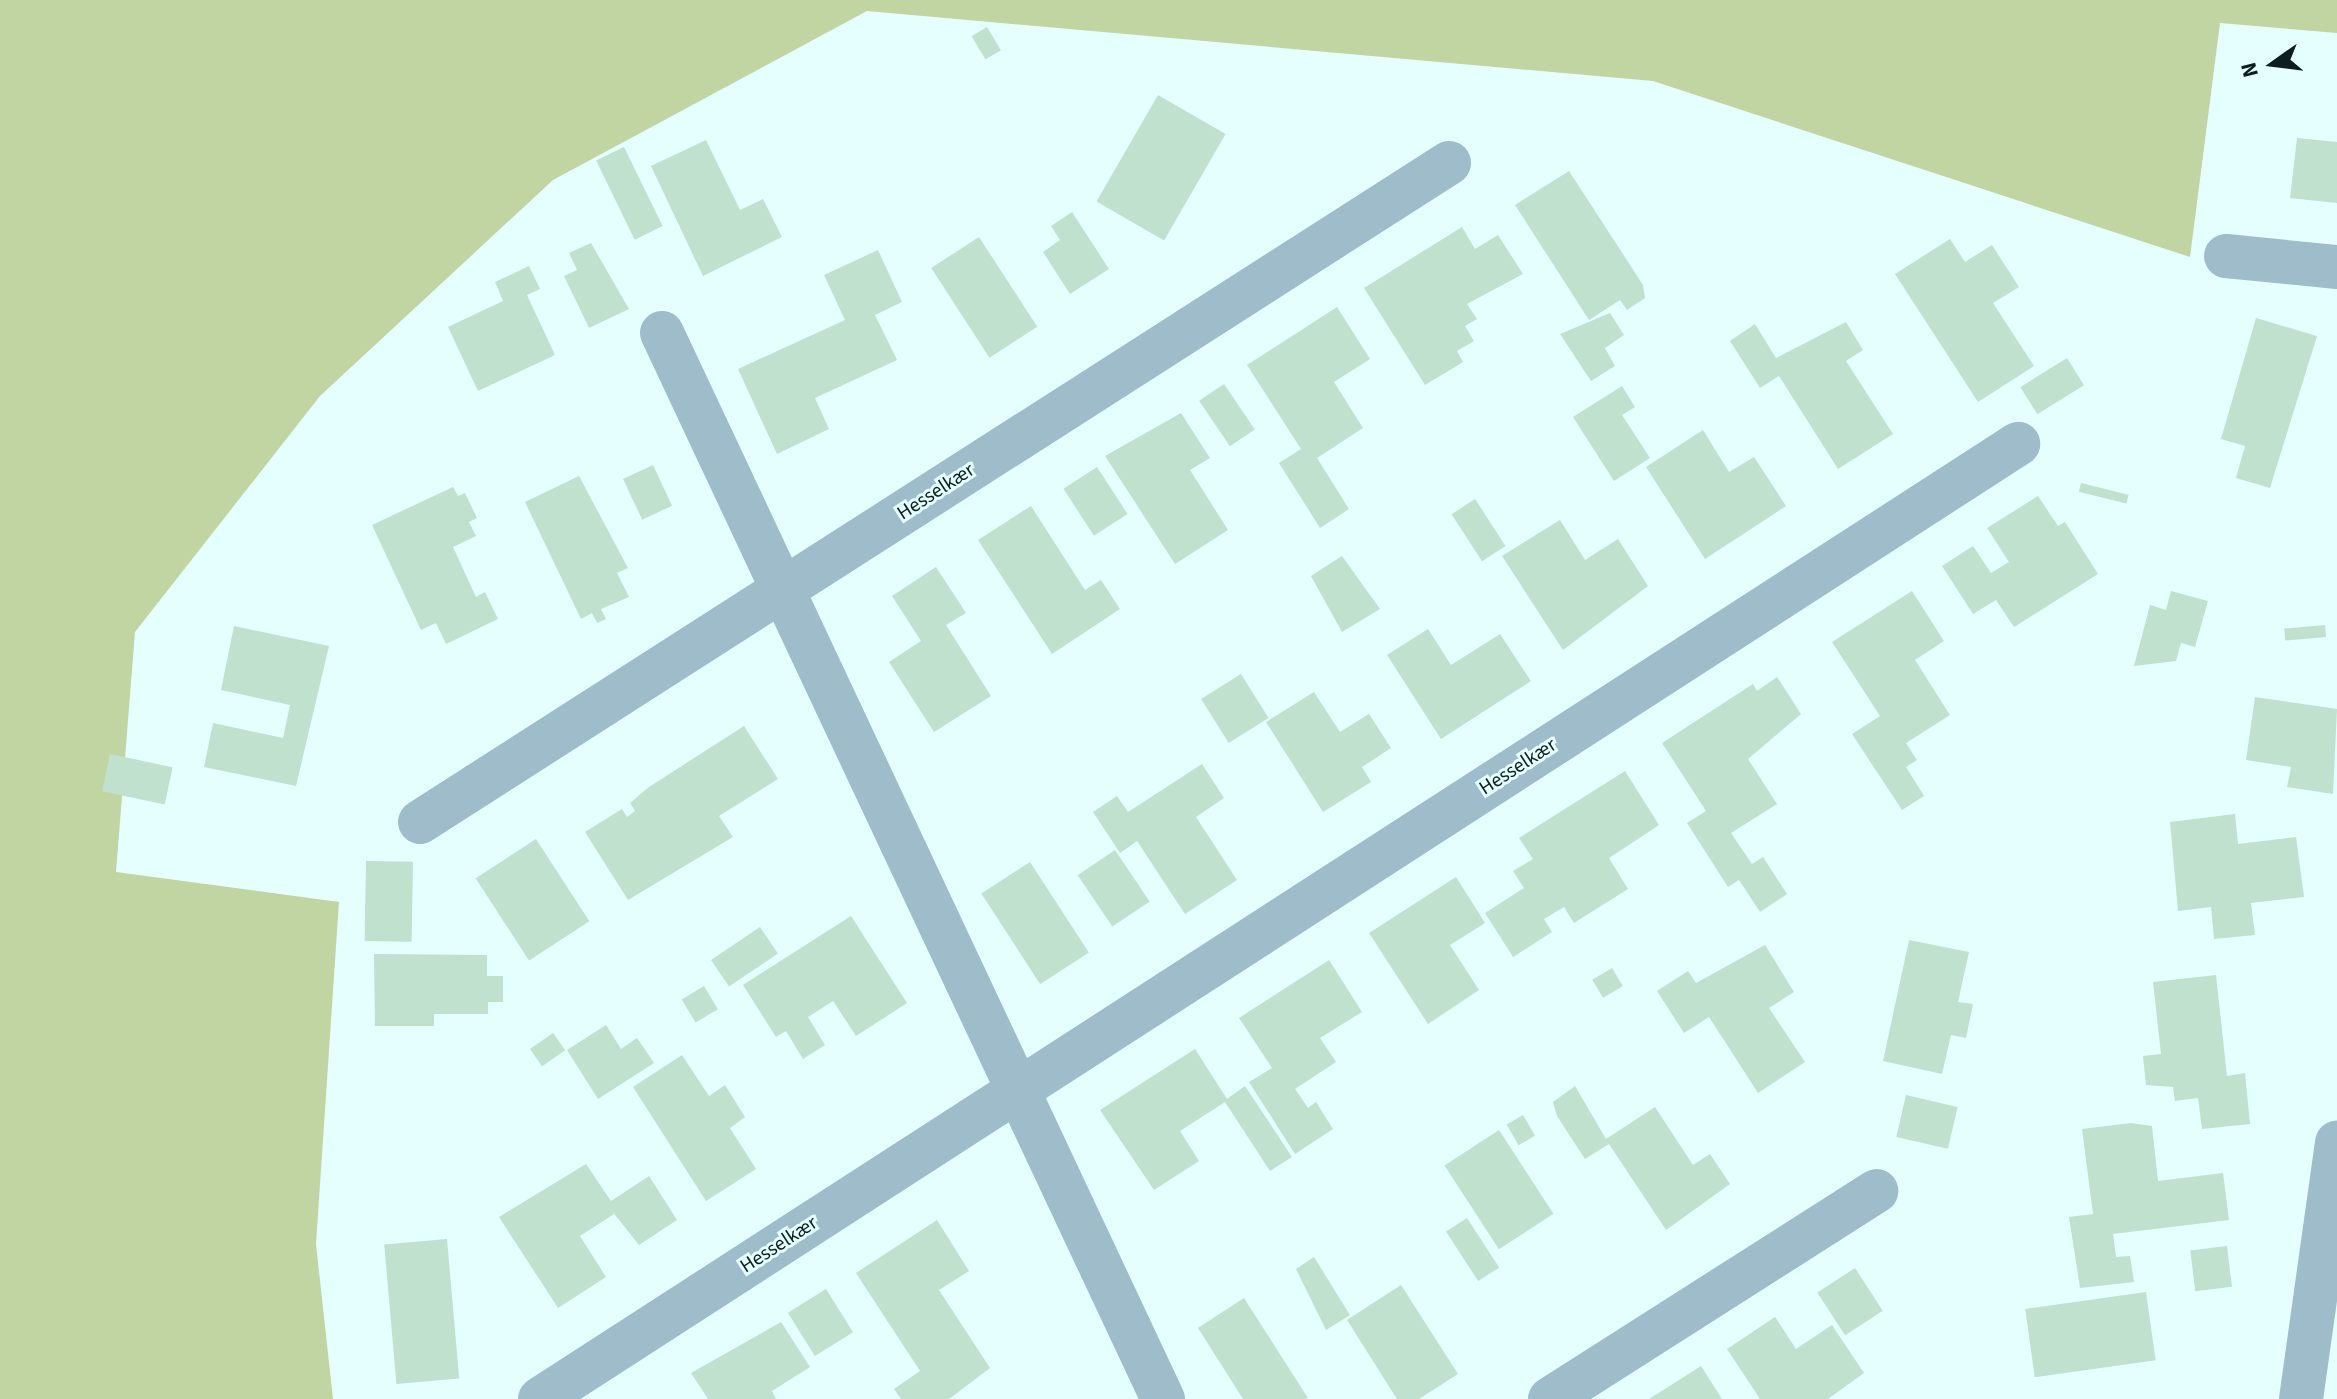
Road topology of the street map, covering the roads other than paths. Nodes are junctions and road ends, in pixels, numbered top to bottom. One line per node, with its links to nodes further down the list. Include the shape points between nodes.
1 (1449, 163): 6 (street, Hesselkær)
2 (2226, 256): 3 (street)
3 (2337, 267)
4 (662, 333): 6 (street)
5 (2018, 444): 8 (street, Hesselkær)
6 (787, 588): 7 (street, Hesselkær); 8 (street)
7 (420, 822)
8 (1017, 1091): 11 (street, Hesselkær); 12 (street)
9 (2337, 1143): 14 (street)
10 (1876, 1191): 13 (street)
11 (540, 1399)
12 (1163, 1399)
13 (1550, 1399)
14 (2301, 1399)

